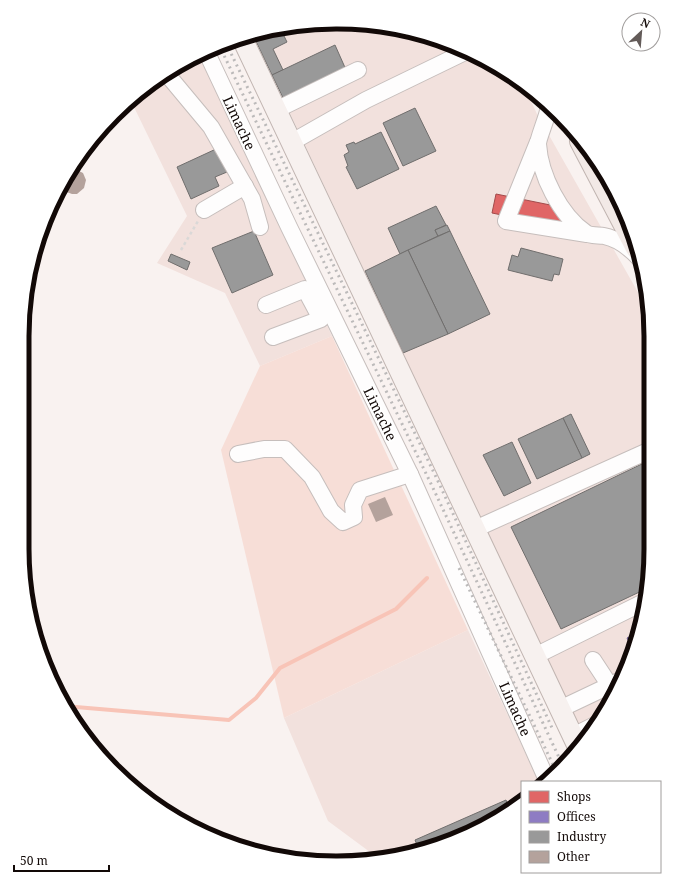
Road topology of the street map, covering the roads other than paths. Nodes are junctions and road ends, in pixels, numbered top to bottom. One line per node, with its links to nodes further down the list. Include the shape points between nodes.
1 (244, 43): 6 (main road)
2 (460, 55): 8 (street, via 366,100)
3 (209, 57): 12 (street, Limache)
4 (358, 70): 6 (street)
5 (170, 78): 11 (street, via 211,127)
6 (276, 110): 8 (main road)
7 (547, 113): 9 (street)
8 (292, 142): 24 (main road)
9 (538, 142): 16 (street, via 545,179 564,210); 16 (street, via 506,221)
10 (603, 183): 13 (highway)
11 (248, 193): 12 (street); 14 (street); 15 (street)
12 (277, 202): 19 (street, Limache)
13 (613, 202)
14 (204, 210)
15 (260, 227)
16 (587, 234): 17 (street, via 608,237)
17 (632, 251)
18 (266, 305): 19 (street, via 305,289)
19 (321, 306): 20 (street, via 321,319); 23 (street, Limache)
20 (273, 337)
21 (644, 453): 24 (street)
22 (238, 454): 23 (street, via 264,449 285,449 312,477 331,511 343,522 354,517 353,505 360,490)
23 (410, 474): 32 (street, Limache)
24 (475, 529): 26 (main road)
25 (639, 605): 26 (street)
26 (535, 656): 30 (main road)
27 (593, 660): 28 (street)
28 (612, 684)
29 (611, 687): 30 (street)
30 (560, 710): 31 (main road)
31 (576, 742)
32 (545, 775)

